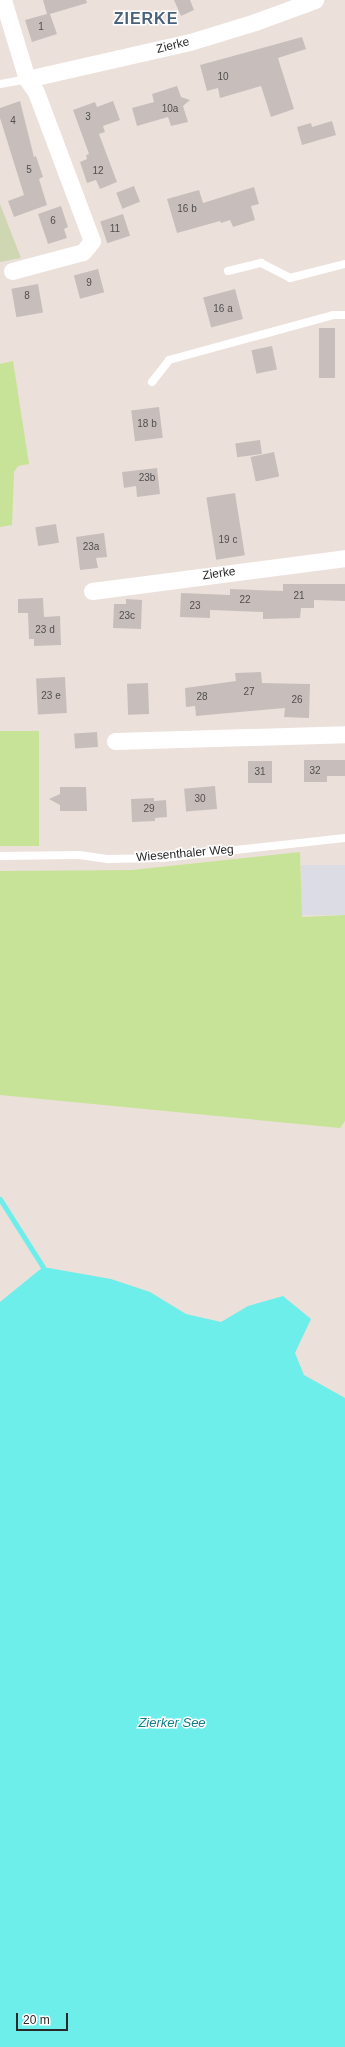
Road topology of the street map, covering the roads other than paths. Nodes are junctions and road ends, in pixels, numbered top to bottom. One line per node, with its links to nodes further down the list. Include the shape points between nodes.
1 (3, 0): 3 (street)
2 (314, 0): 3 (street, Zierke, via 190,42)
3 (27, 79): 4 (lane, Zierke); 6 (street, via 36,92 92,241 83,252)
4 (0, 84)
5 (345, 264): 7 (lane, via 290,278 261,262)
6 (12, 271)
7 (228, 271)
8 (345, 316): 9 (lane, via 333,316 169,360)
9 (152, 382)
10 (345, 558): 11 (street, Zierke)
11 (92, 591)
12 (345, 734): 13 (street)
13 (115, 741)
14 (345, 838): 15 (lane, Wiesenthaler Weg, via 163,858 109,859 79,854)
15 (0, 856)

